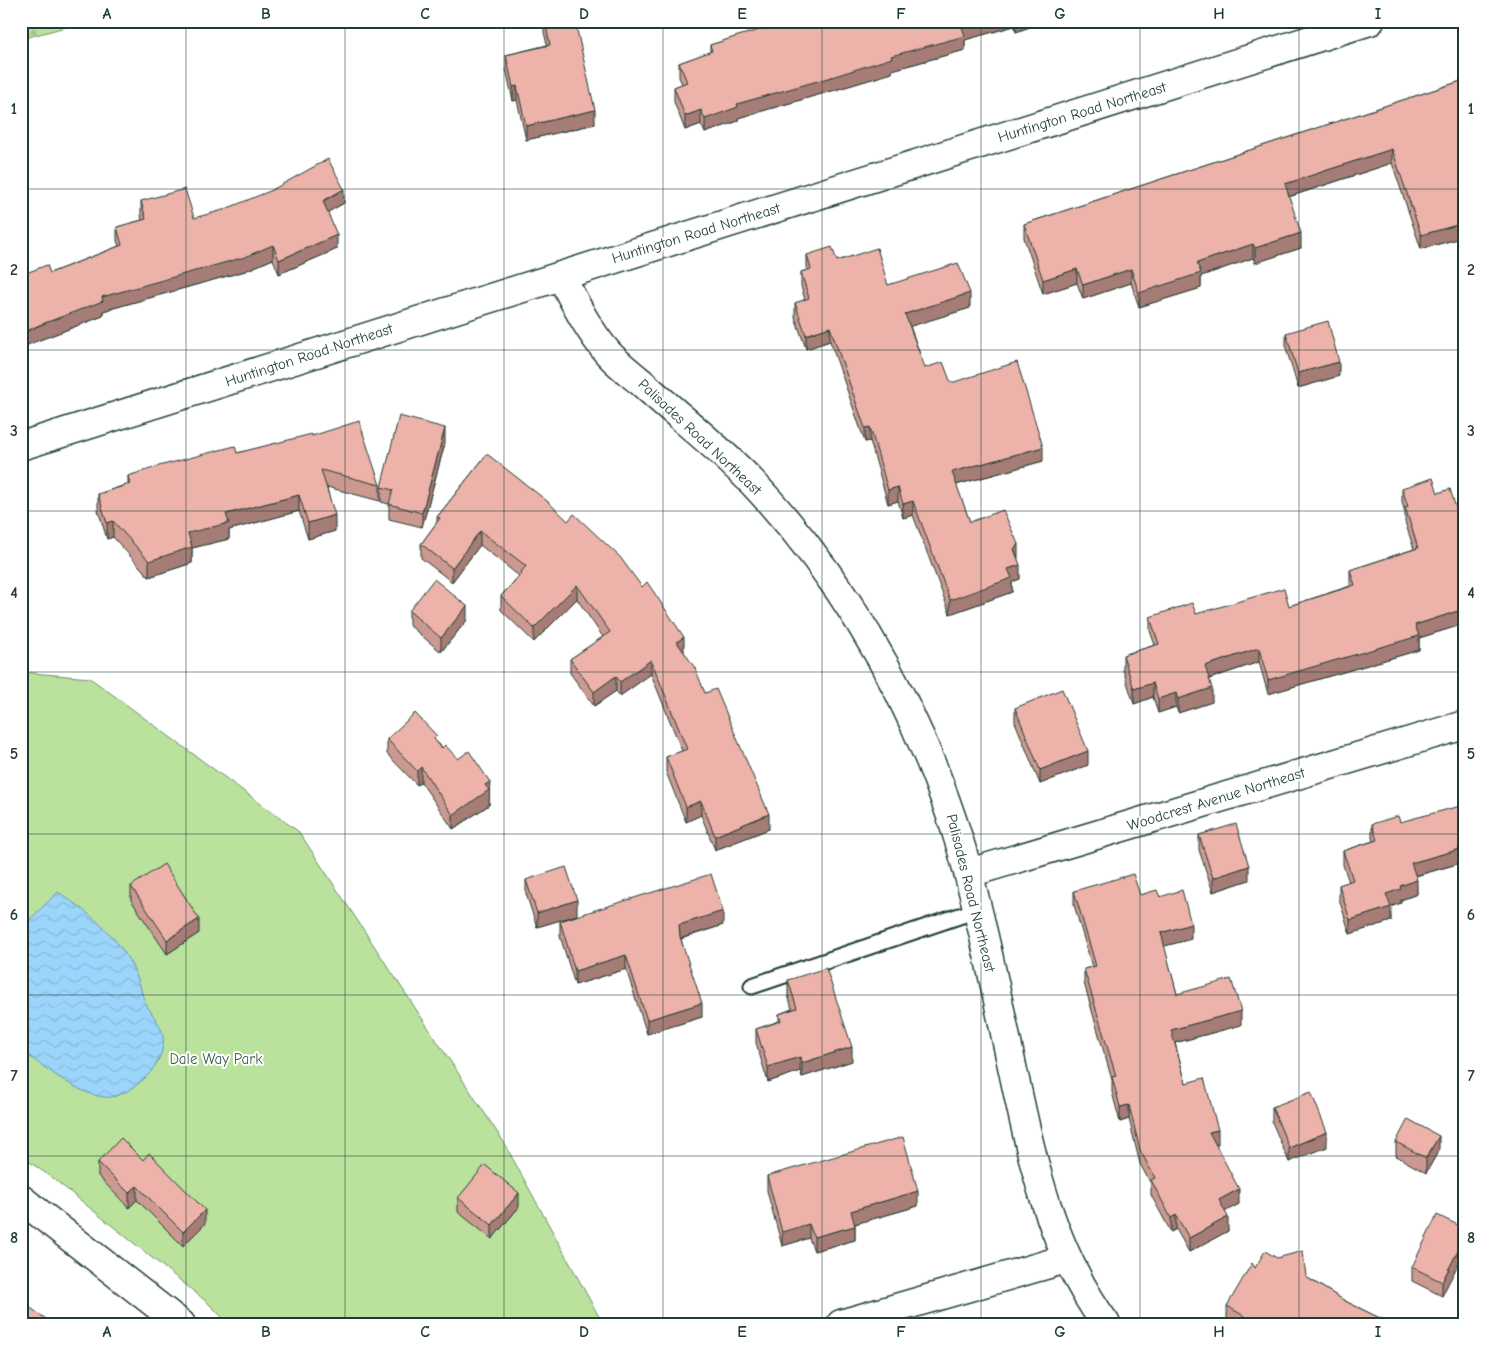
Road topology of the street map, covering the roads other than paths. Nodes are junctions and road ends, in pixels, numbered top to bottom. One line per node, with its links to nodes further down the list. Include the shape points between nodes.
1 (1370, 21): 2 (street, Huntington Road Northeast)
2 (561, 276): 3 (street, Huntington Road Northeast); 5 (street, Palisades Road Northeast, via 581,316 608,353 751,482 801,538 846,599 885,664 919,731 947,801)
3 (21, 446)
4 (1464, 725): 5 (street, Woodcrest Avenue Northeast)
5 (969, 873): 6 (street, Palisades Road Northeast)
6 (977, 910): 7 (lane); 9 (street, Palisades Road Northeast, via 1035,1174)
7 (752, 986)
8 (21, 1199): 10 (street)
9 (1066, 1259): 11 (street); 12 (street, Palisades Road Northeast)
10 (181, 1324)
11 (841, 1324)
12 (1106, 1324)

